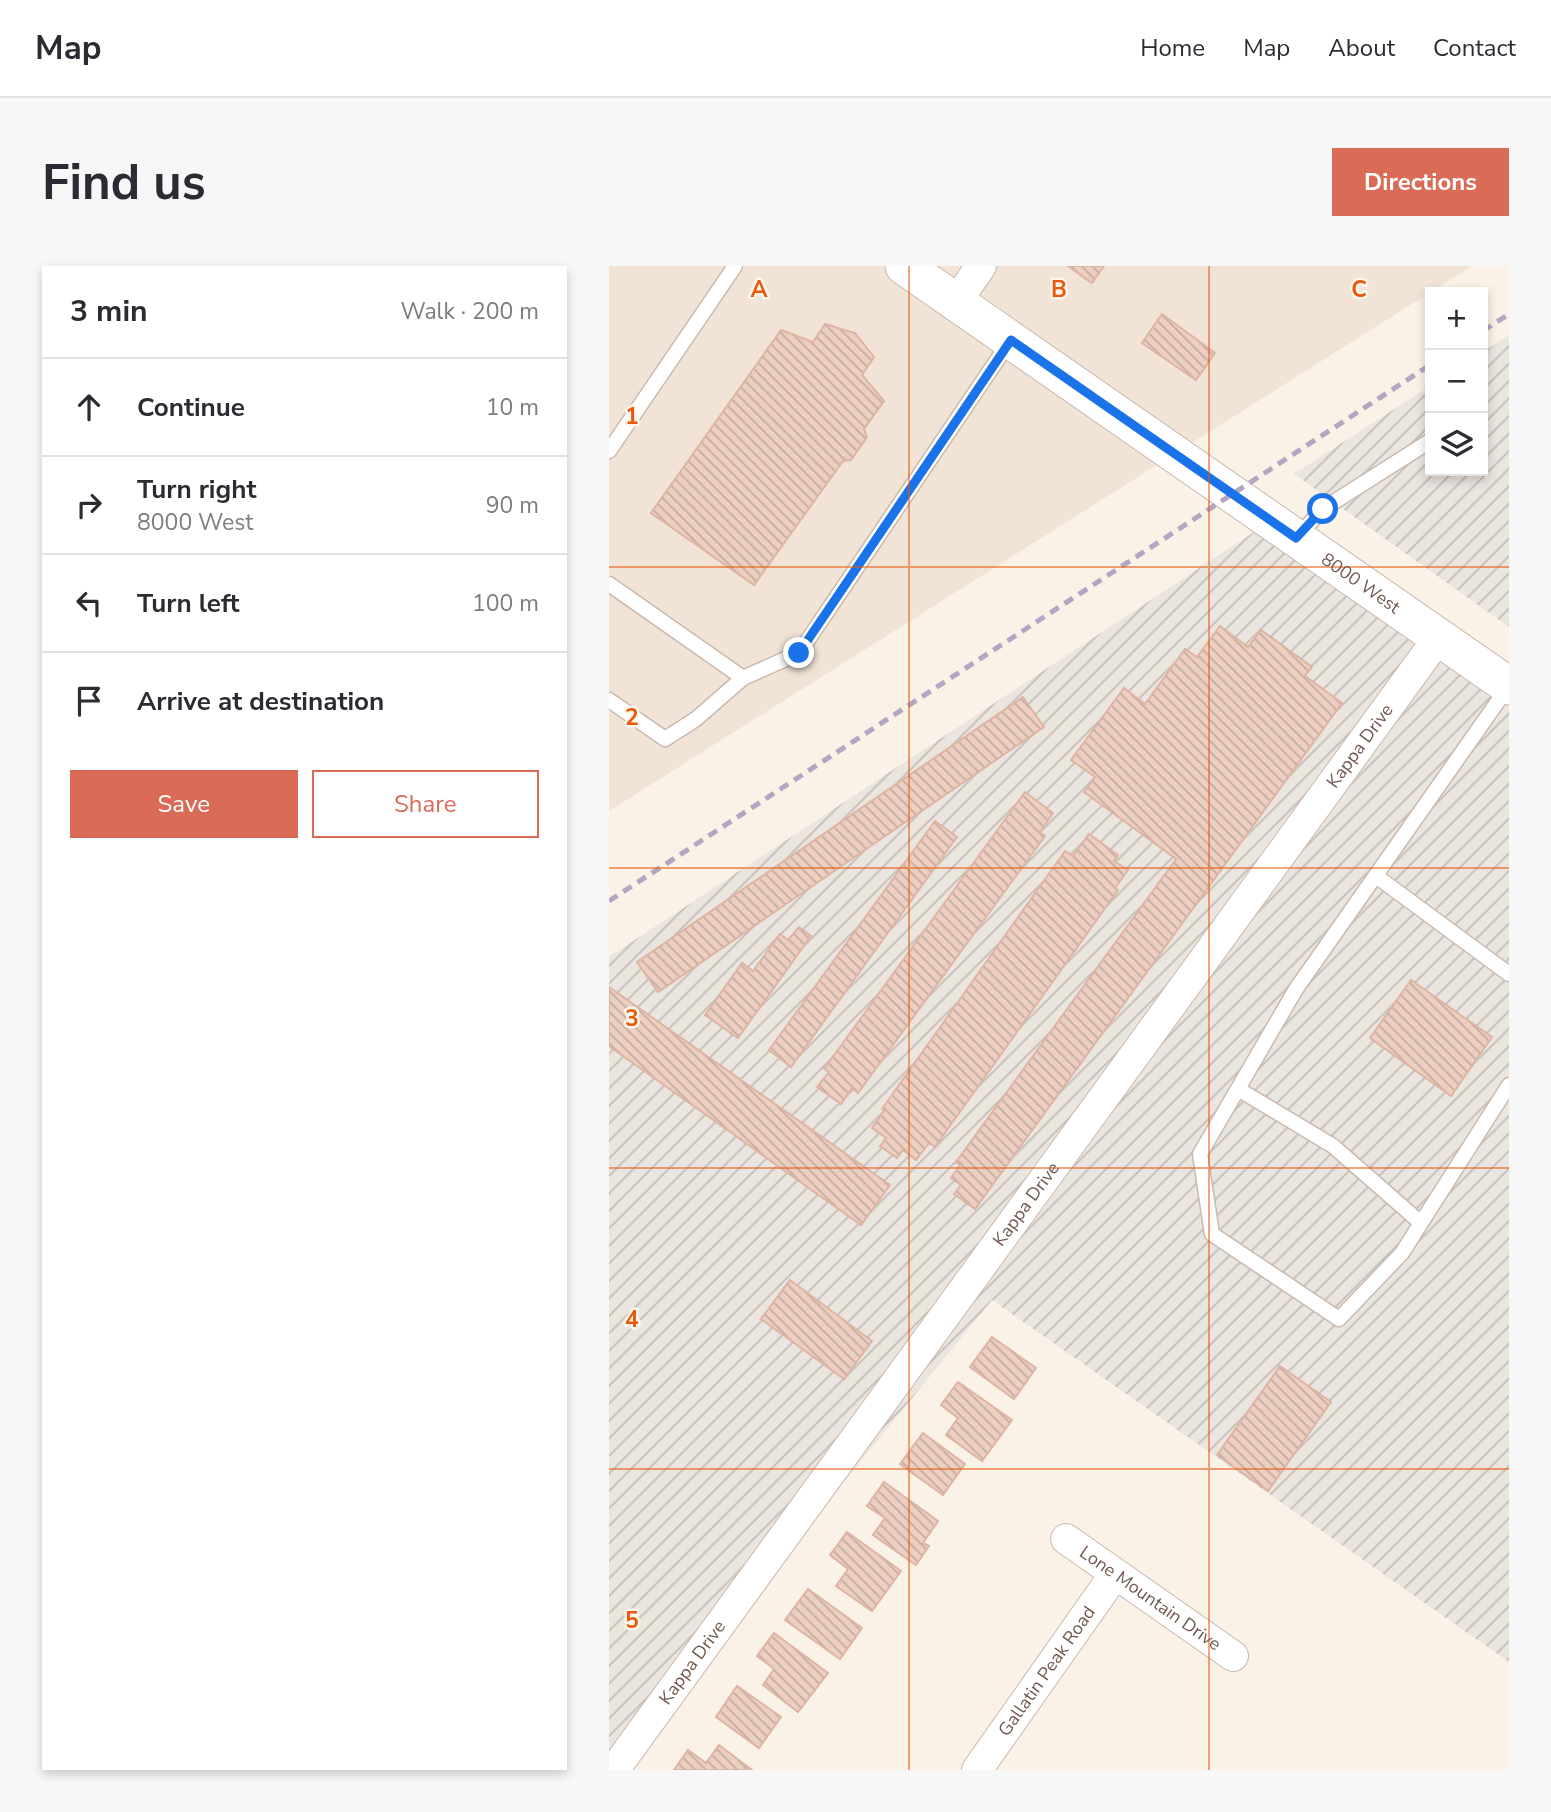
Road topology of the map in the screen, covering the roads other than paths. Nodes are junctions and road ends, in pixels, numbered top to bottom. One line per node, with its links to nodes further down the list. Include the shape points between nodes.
1 (736, 266): 7 (lane)
2 (904, 266): 4 (street, 8000 West)
3 (981, 266): 4 (street)
4 (955, 302): 5 (street, 8000 West)
5 (1011, 340): 8 (street, 8000 West); 11 (lane, via 799,653)
6 (1425, 444): 8 (lane, via 1323,509)
7 (609, 451)
8 (1296, 538): 10 (street, 8000 West)
9 (609, 584): 11 (lane)
10 (1439, 637): 12 (street, 8000 West); 22 (street, Kappa Drive)
11 (743, 678): 13 (lane, via 665,739)
12 (1509, 686): 14 (lane)
13 (609, 700)
14 (1376, 876): 15 (lane); 17 (lane, via 1296,989)
15 (1509, 974)
16 (1509, 1085): 18 (lane)
17 (1238, 1089): 18 (lane, via 1333,1146); 18 (lane, via 1200,1154 1212,1234 1339,1319 1402,1253)
18 (1421, 1223)
19 (1066, 1539): 20 (street, Lone Mountain Drive)
20 (1115, 1574): 21 (street, Lone Mountain Drive); 23 (street, Gallatin Peak Road)
21 (1233, 1657)
22 (614, 1770)
23 (977, 1770)

